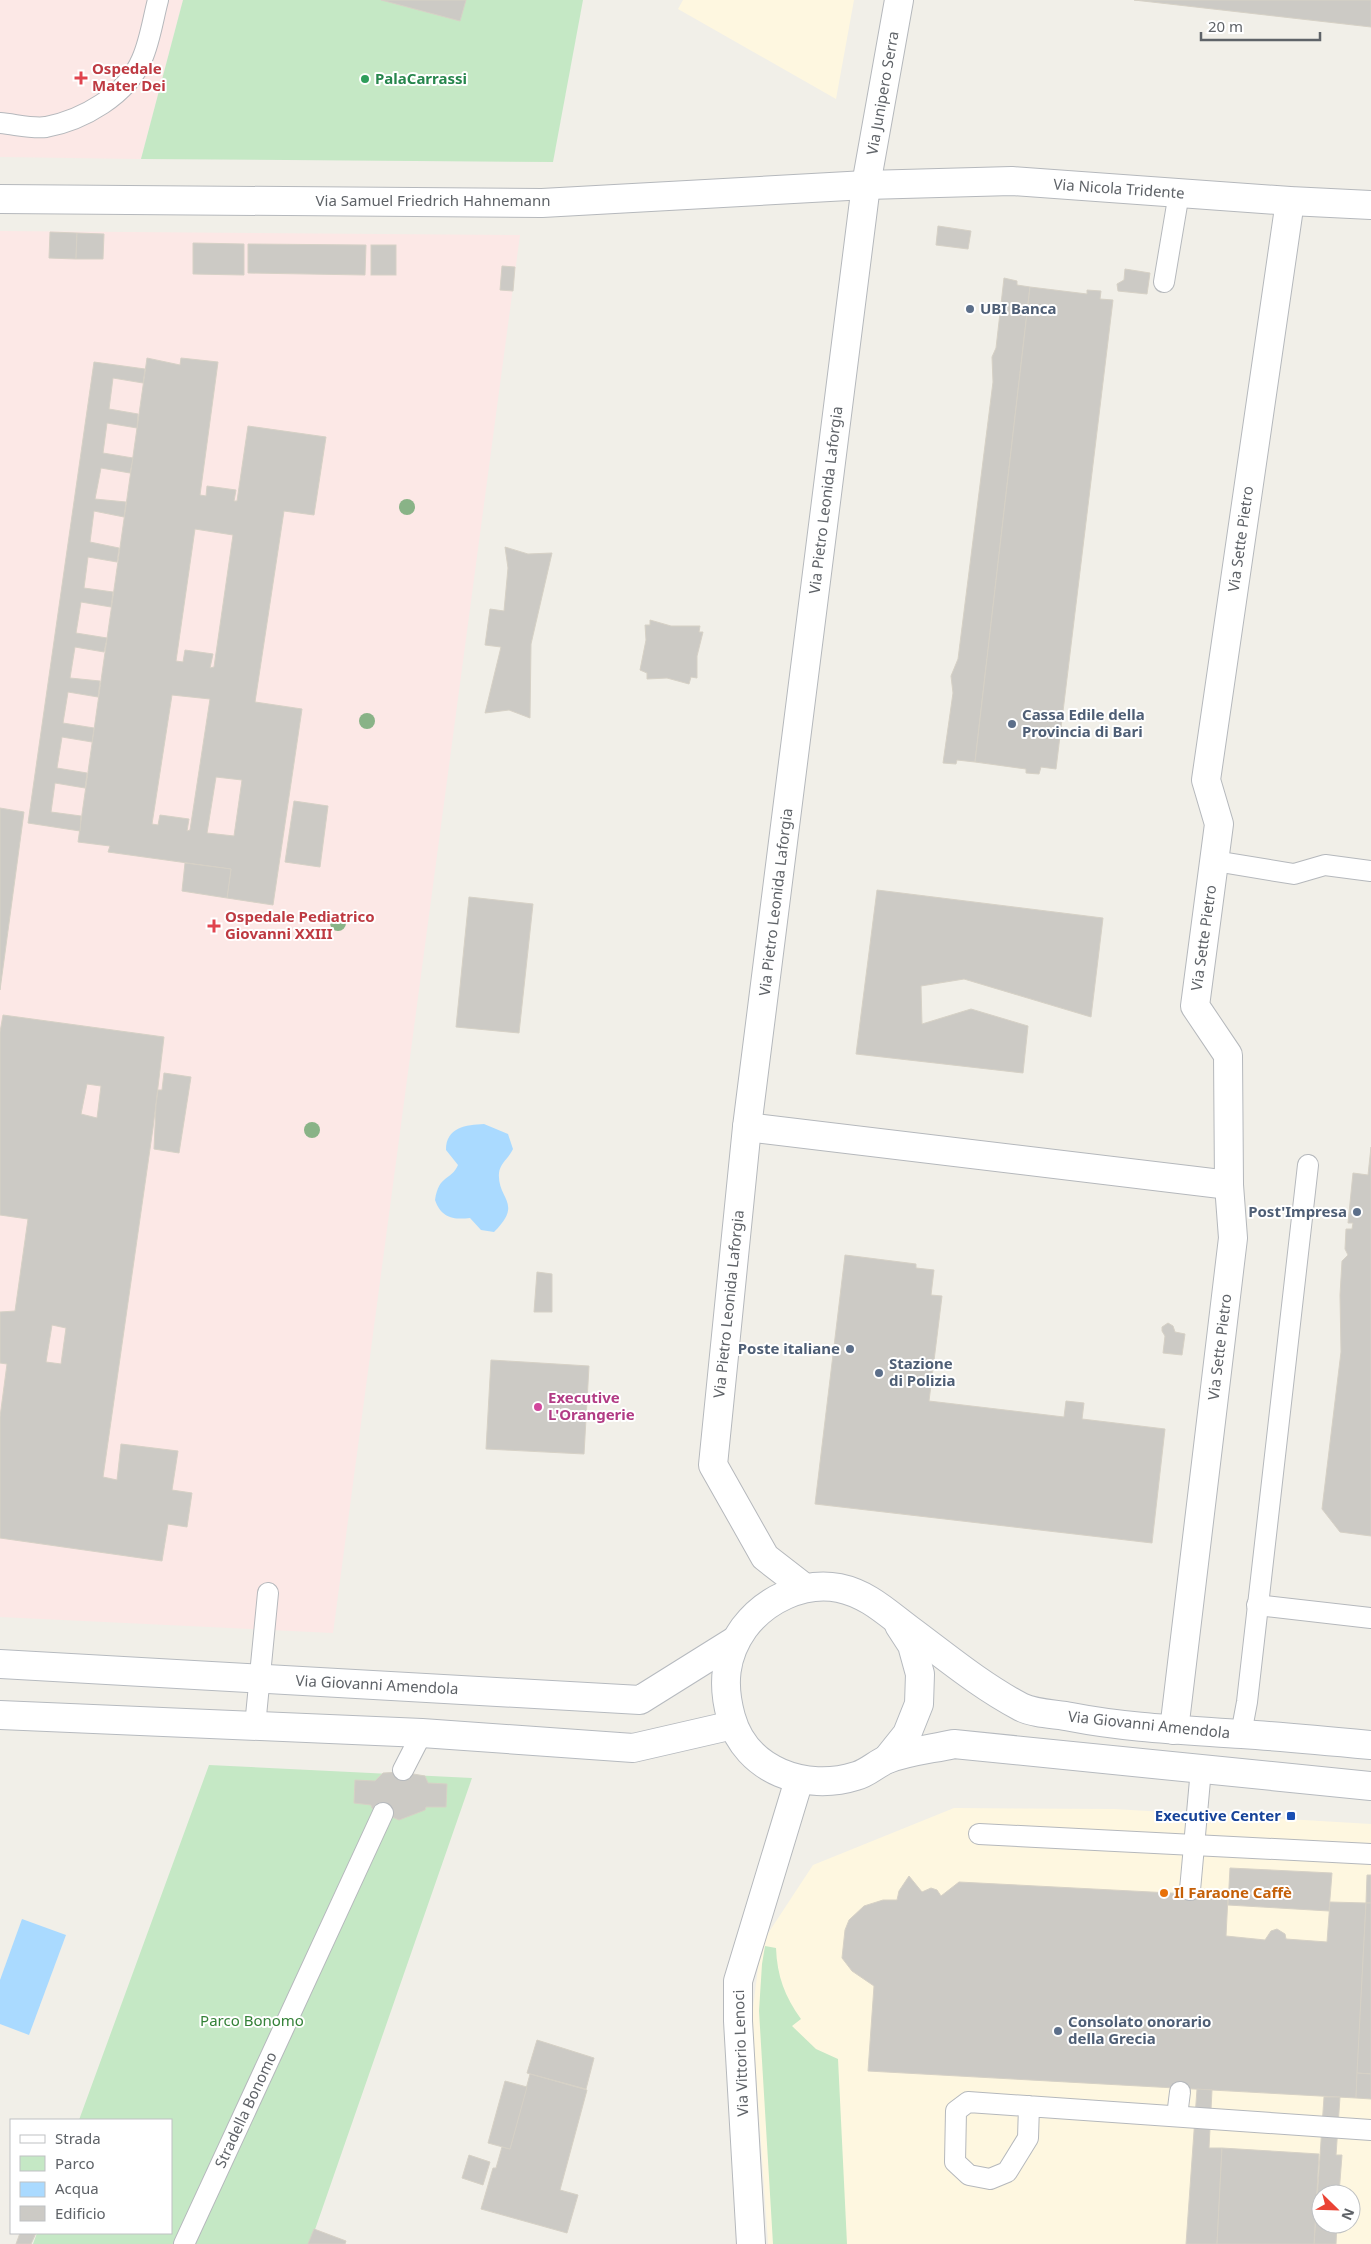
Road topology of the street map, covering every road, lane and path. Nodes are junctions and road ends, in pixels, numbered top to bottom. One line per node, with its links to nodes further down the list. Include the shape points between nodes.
1 (158, 0): 3 (lane, via 142,59 120,90 98,107 44,127)
2 (899, 0): 4 (street, Via Junipero Serra)
3 (0, 123)
4 (866, 185): 5 (street, Via Nicola Tridente, via 1012,181); 6 (street, Via Samuel Friedrich Hahnemann, via 542,203); 12 (street, Via Pietro Leonida Laforgia)
5 (1179, 193): 7 (street, Via Nicola Tridente); 9 (lane)
6 (0, 199)
7 (1290, 201): 8 (street, Via Nicola Tridente); 10 (street, Via Sette Pietro, via 1206,780 1219,824)
8 (1371, 205)
9 (1164, 282)
10 (1214, 861): 11 (lane, via 1294,874 1325,865); 14 (street, Via Sette Pietro, via 1195,1006 1228,1055)
11 (1371, 871)
12 (747, 1127): 14 (street); 15 (street, Via Pietro Leonida Laforgia, via 713,1465 765,1557)
13 (1308, 1166): 17 (lane)
14 (1229, 1185): 26 (street, Via Sette Pietro, via 1234,1238)
15 (804, 1588): 19 (street, Via Giovanni Amendola, via 838,1588 869,1599); 20 (street, Via Giovanni Amendola, via 777,1598 753,1616)
16 (268, 1592): 22 (lane)
17 (1257, 1604): 18 (lane); 28 (lane)
18 (1371, 1618)
19 (895, 1619): 26 (street, Via Giovanni Amendola, via 977,1680 1023,1708 1097,1722); 30 (street, Via Giovanni Amendola, via 912,1645 918,1666 919,1704 907,1734)
20 (736, 1640): 22 (street, Via Giovanni Amendola, via 640,1700); 24 (street, Via Giovanni Amendola, via 726,1667 725,1696)
21 (0, 1664): 22 (street, Via Giovanni Amendola)
22 (259, 1679): 25 (lane)
23 (0, 1715): 25 (street)
24 (733, 1725): 27 (street, via 633,1748); 33 (street, Via Giovanni Amendola, via 749,1750 771,1769)
25 (255, 1726): 27 (street)
26 (1174, 1730): 28 (street, Via Giovanni Amendola)
27 (422, 1733): 32 (lane)
28 (1241, 1734): 29 (street, Via Giovanni Amendola)
29 (1371, 1745)
30 (887, 1759): 31 (street, Via Giovanni Amendola, via 954,1744); 33 (street, Via Giovanni Amendola, via 859,1776 827,1783)
31 (1201, 1769): 34 (street, Via Giovanni Amendola); 37 (lane)
32 (403, 1770)
33 (798, 1780): 45 (street, Via Vittorio Lenoci, via 738,1981)
34 (1371, 1786)
35 (383, 1813): 44 (lane, Stradella Bonomo)
36 (979, 1834): 37 (lane)
37 (1194, 1846): 38 (lane); 39 (lane)
38 (1371, 1854)
39 (1190, 1890)
40 (1180, 2092): 42 (lane)
41 (1029, 2106): 41 (lane, via 1028,2138 1007,2172 990,2179 969,2175 955,2162 956,2110 968,2102); 42 (lane)
42 (1177, 2116): 43 (lane)
43 (1371, 2130)
44 (184, 2244)
45 (751, 2244)

